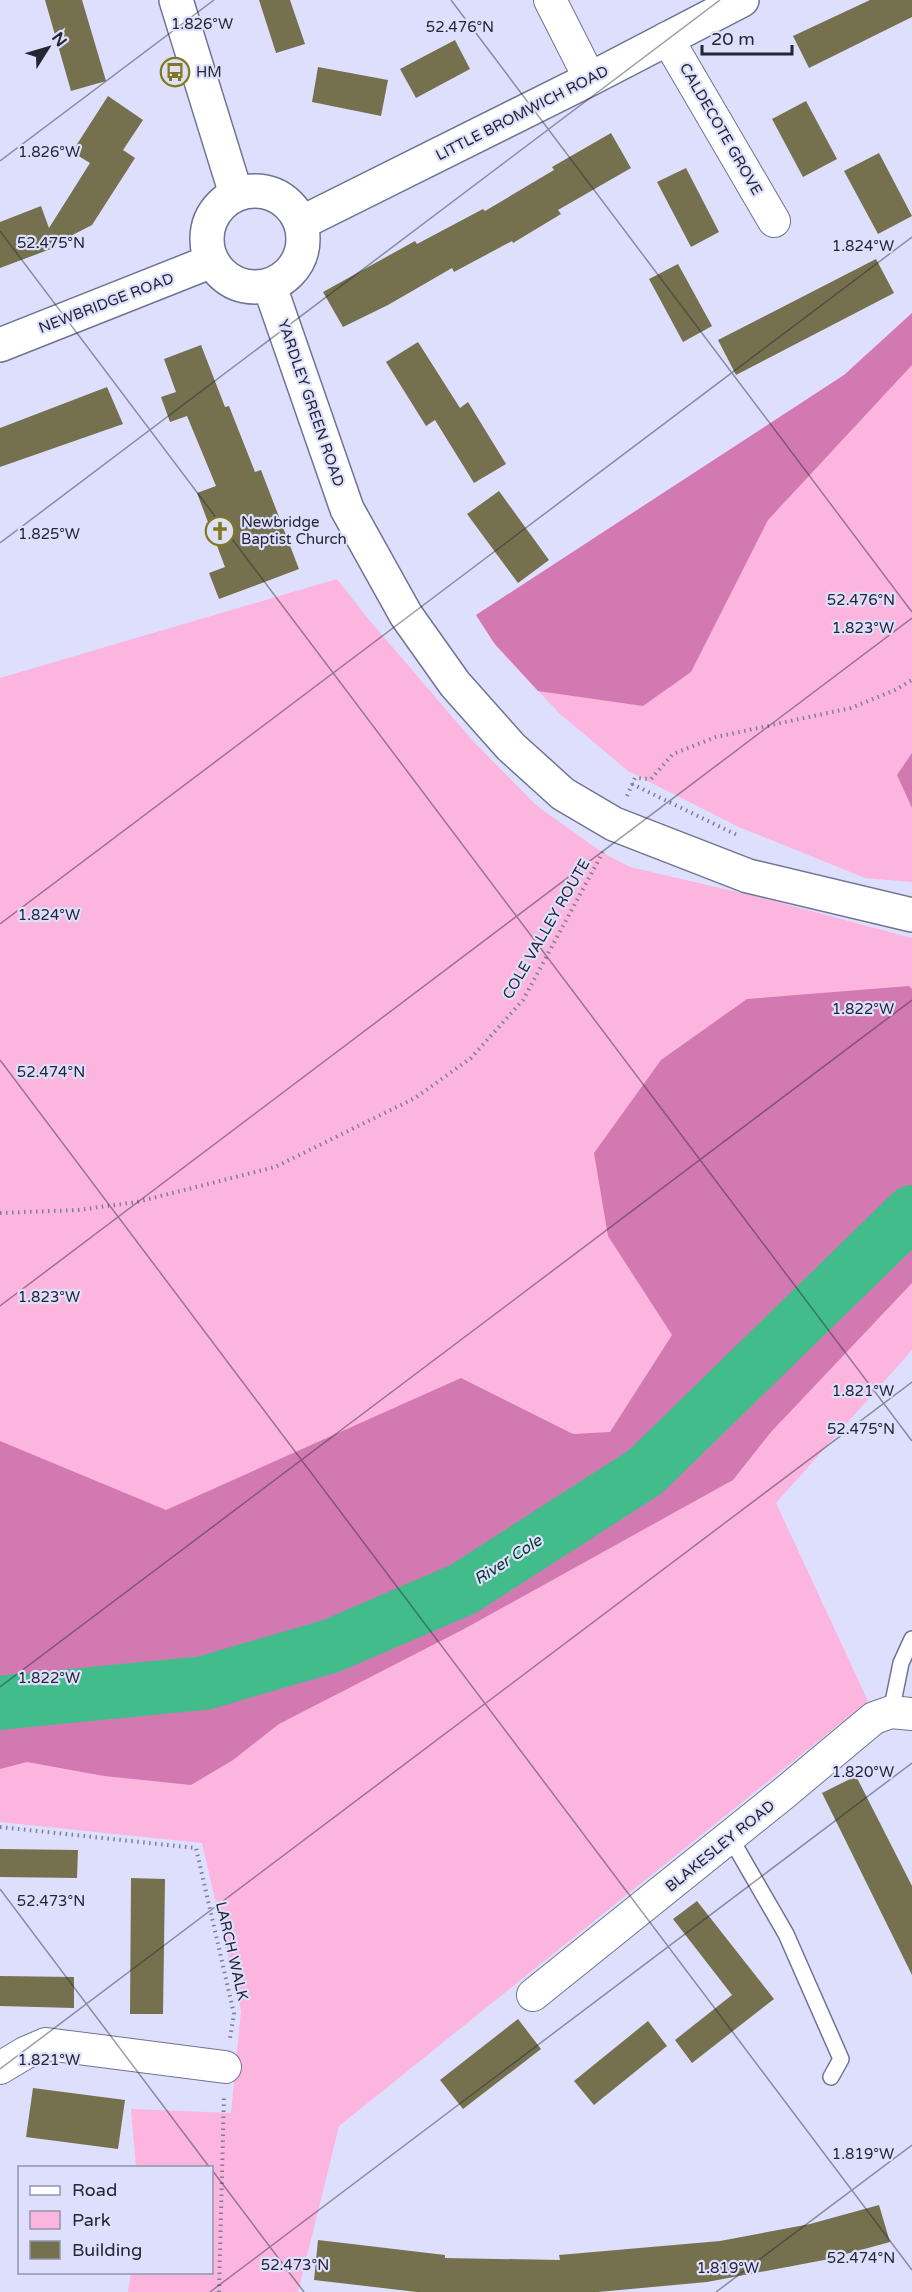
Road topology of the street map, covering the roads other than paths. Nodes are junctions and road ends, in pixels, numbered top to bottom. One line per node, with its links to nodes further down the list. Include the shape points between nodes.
1 (176, 0): 6 (street)
2 (550, 0): 5 (street)
3 (742, 0): 4 (street, LITTLE BROMWICH ROAD)
4 (667, 38): 5 (street, LITTLE BROMWICH ROAD); 7 (street, CALDECOTE GROVE)
5 (591, 79): 8 (street, LITTLE BROMWICH ROAD)
6 (236, 194): 8 (street, via 255,190 283,199); 9 (street, via 218,207 209,224 207,249)
7 (774, 221)
8 (301, 223): 10 (street, via 303,250 285,280)
9 (212, 261): 10 (street, via 231,282 251,288); 11 (street, NEWBRIDGE ROAD)
10 (270, 287): 12 (street, YARDLEY GREEN ROAD, via 347,509 406,615 455,684 511,747 563,794 614,824 748,876)
11 (0, 345)
12 (912, 915)
13 (912, 1639): 14 (lane, via 901,1663)
14 (901, 1713): 15 (street, BLAKESLEY ROAD, via 874,1718)
15 (730, 1837): 16 (street, BLAKESLEY ROAD); 19 (lane, via 786,1934 841,2059)
16 (533, 1995)
17 (225, 2067): 18 (street, via 46,2044)
18 (0, 2068)
19 (831, 2077)

